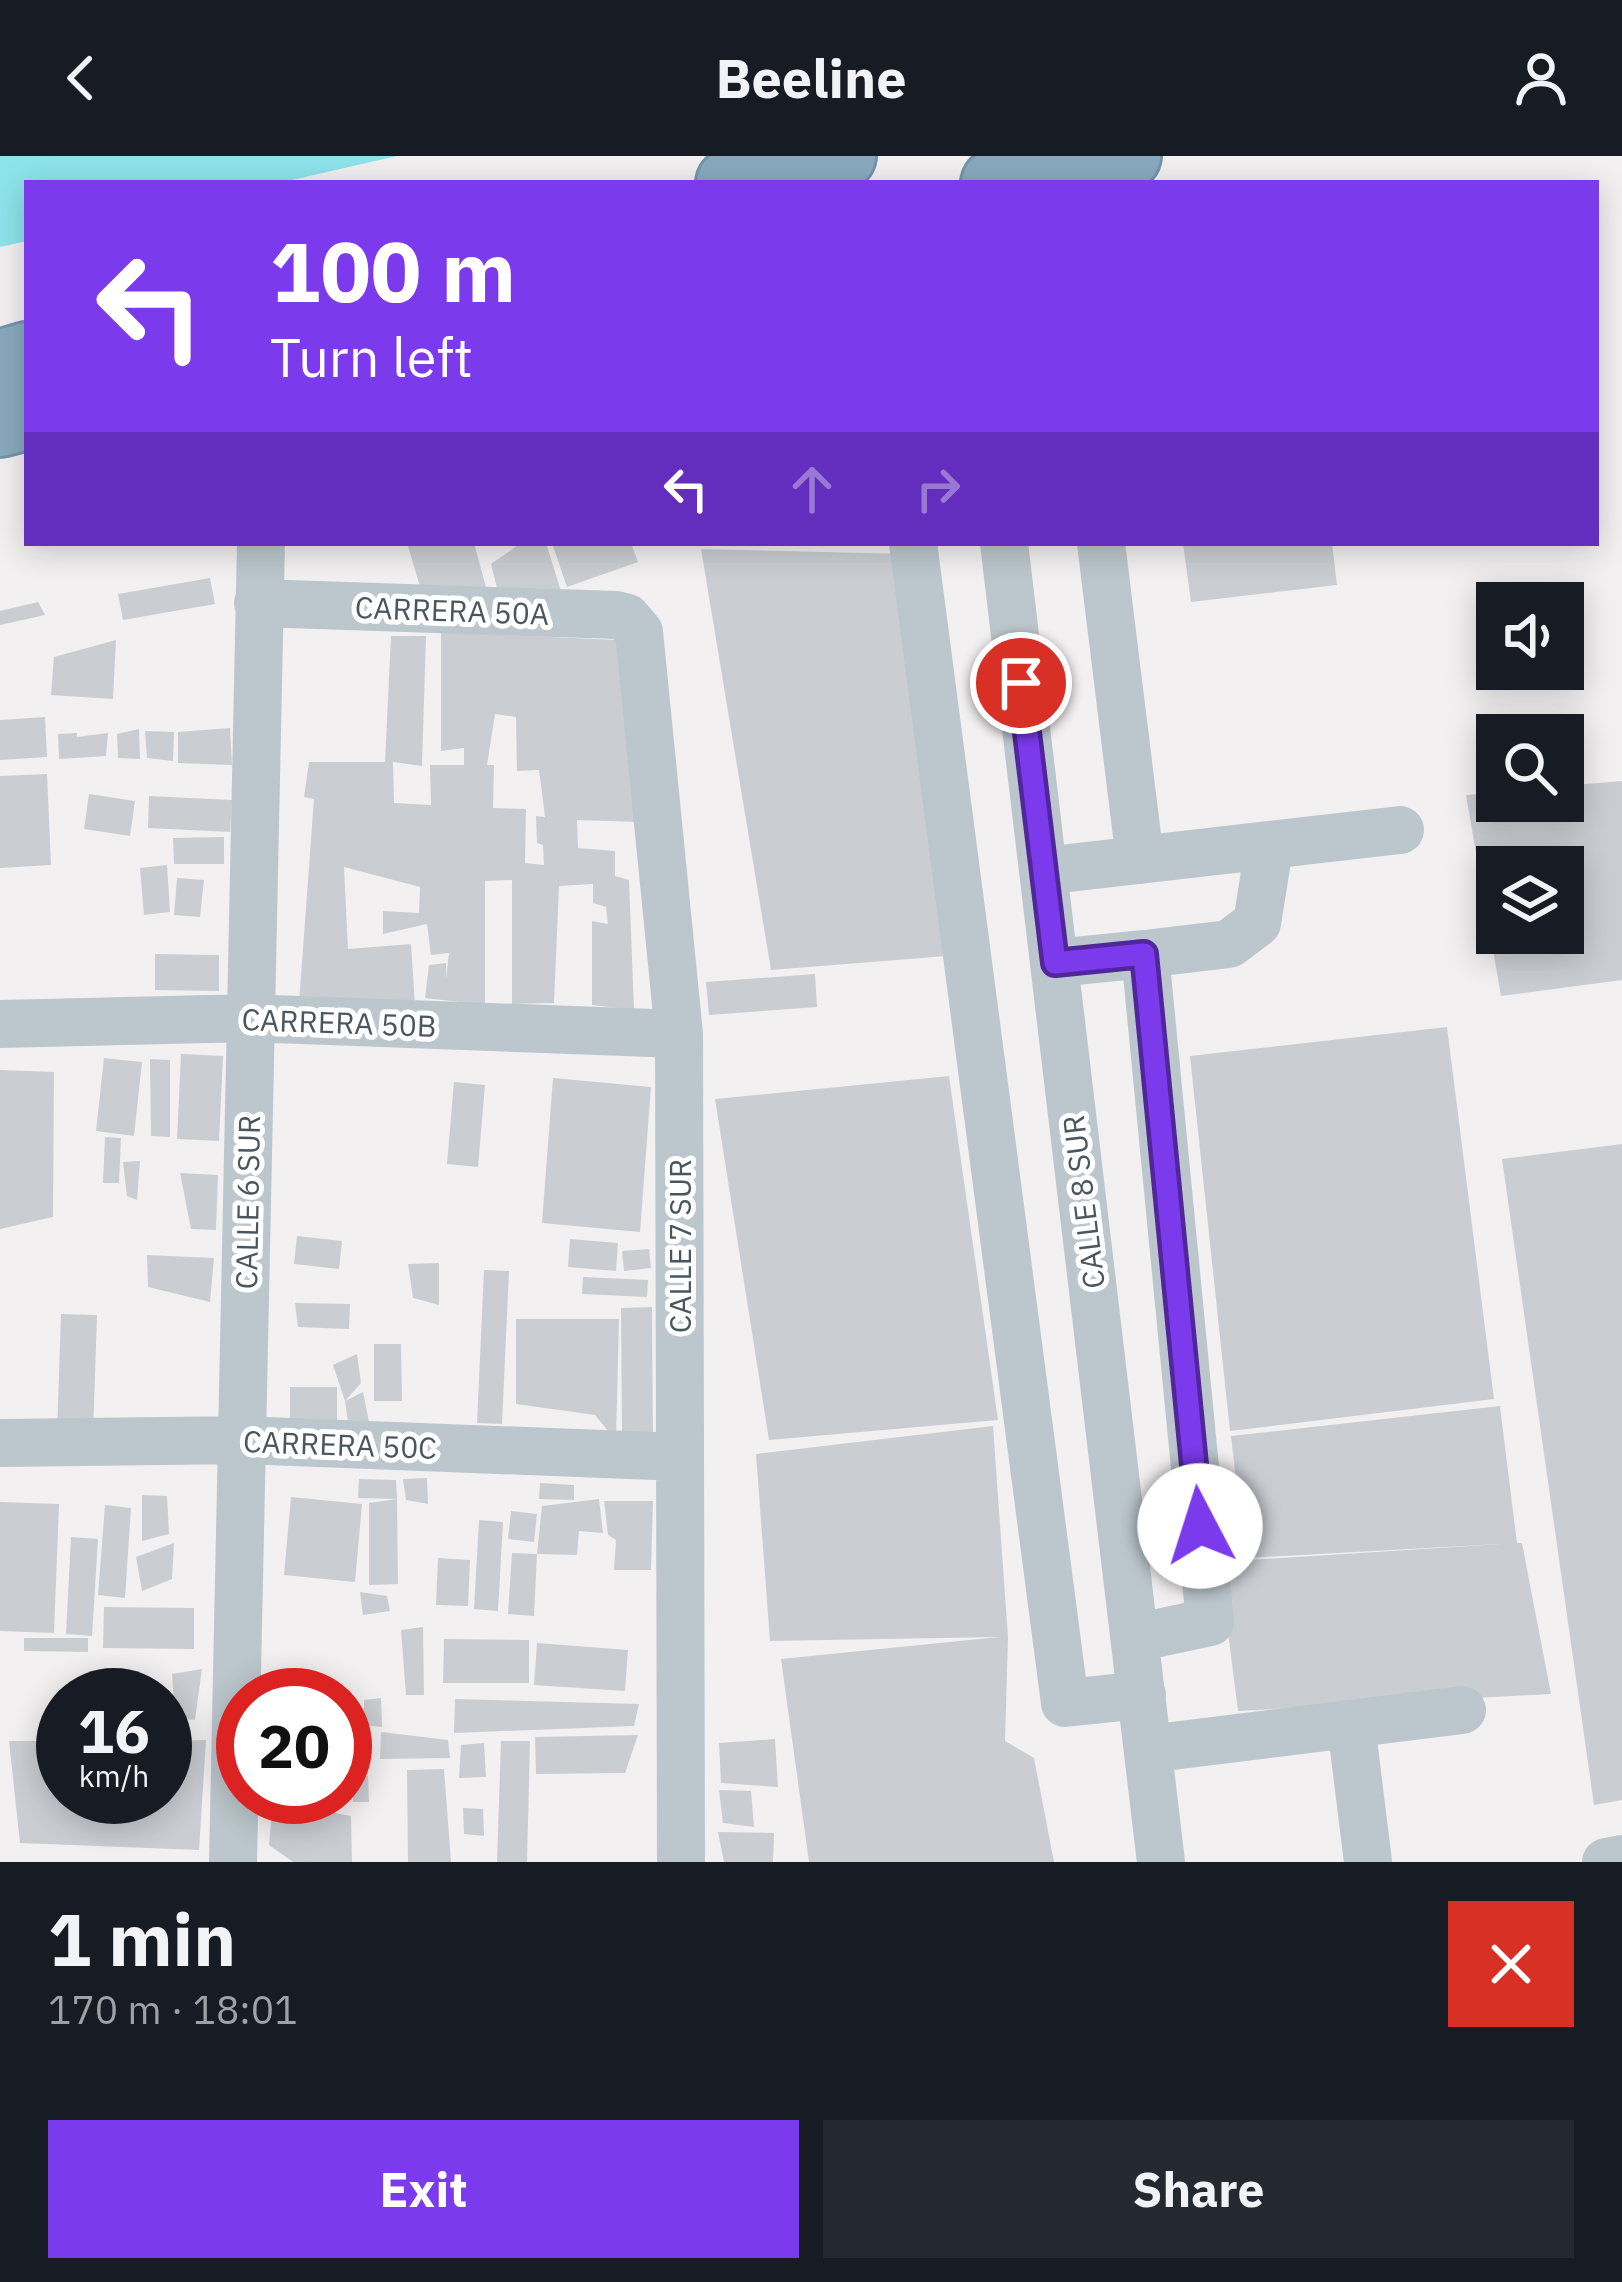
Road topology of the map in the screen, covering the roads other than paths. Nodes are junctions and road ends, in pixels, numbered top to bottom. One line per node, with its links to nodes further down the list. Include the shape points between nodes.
1 (842, 156): 3 (highway)
2 (1124, 157): 4 (highway); 5 (street)
3 (742, 180)
4 (1010, 180)
5 (1082, 180)
6 (261, 546): 10 (street, CALLE 6 SUR)
7 (913, 546): 25 (street, via 1065,1703)
8 (1004, 546): 15 (street, CALLE 8 SUR)
9 (1101, 546): 14 (street)
10 (258, 603): 11 (street, CARRERA 50A, via 616,615); 18 (street, CALLE 6 SUR)
11 (639, 632): 20 (street, CALLE 7 SUR)
12 (1400, 830): 13 (street)
13 (1269, 848): 14 (street); 16 (street, via 1257,923 1229,944)
14 (1140, 860): 15 (street)
15 (1043, 871): 17 (street, CALLE 8 SUR)
16 (1144, 954): 17 (street); 24 (street, via 1210,1622)
17 (1055, 963): 24 (street, CALLE 8 SUR)
18 (250, 1018): 19 (street, CARRERA 50B); 20 (street, CARRERA 50B); 21 (street, CALLE 6 SUR)
19 (0, 1024)
20 (679, 1034): 23 (street, CALLE 7 SUR)
21 (242, 1440): 22 (street, CARRERA 50C); 23 (street, CARRERA 50C); 30 (street, CALLE 6 SUR)
22 (0, 1443)
23 (680, 1456): 31 (street, CALLE 7 SUR)
24 (1135, 1638): 25 (street, CALLE 8 SUR)
25 (1142, 1695): 28 (street, CALLE 8 SUR)
26 (1462, 1710): 27 (street)
27 (1352, 1724): 28 (street); 33 (street)
28 (1148, 1749): 32 (street, CALLE 8 SUR)
29 (1622, 1859): 34 (street)
30 (233, 1862)
31 (680, 1862)
32 (1160, 1862)
33 (1369, 1862)
34 (1606, 1862)

